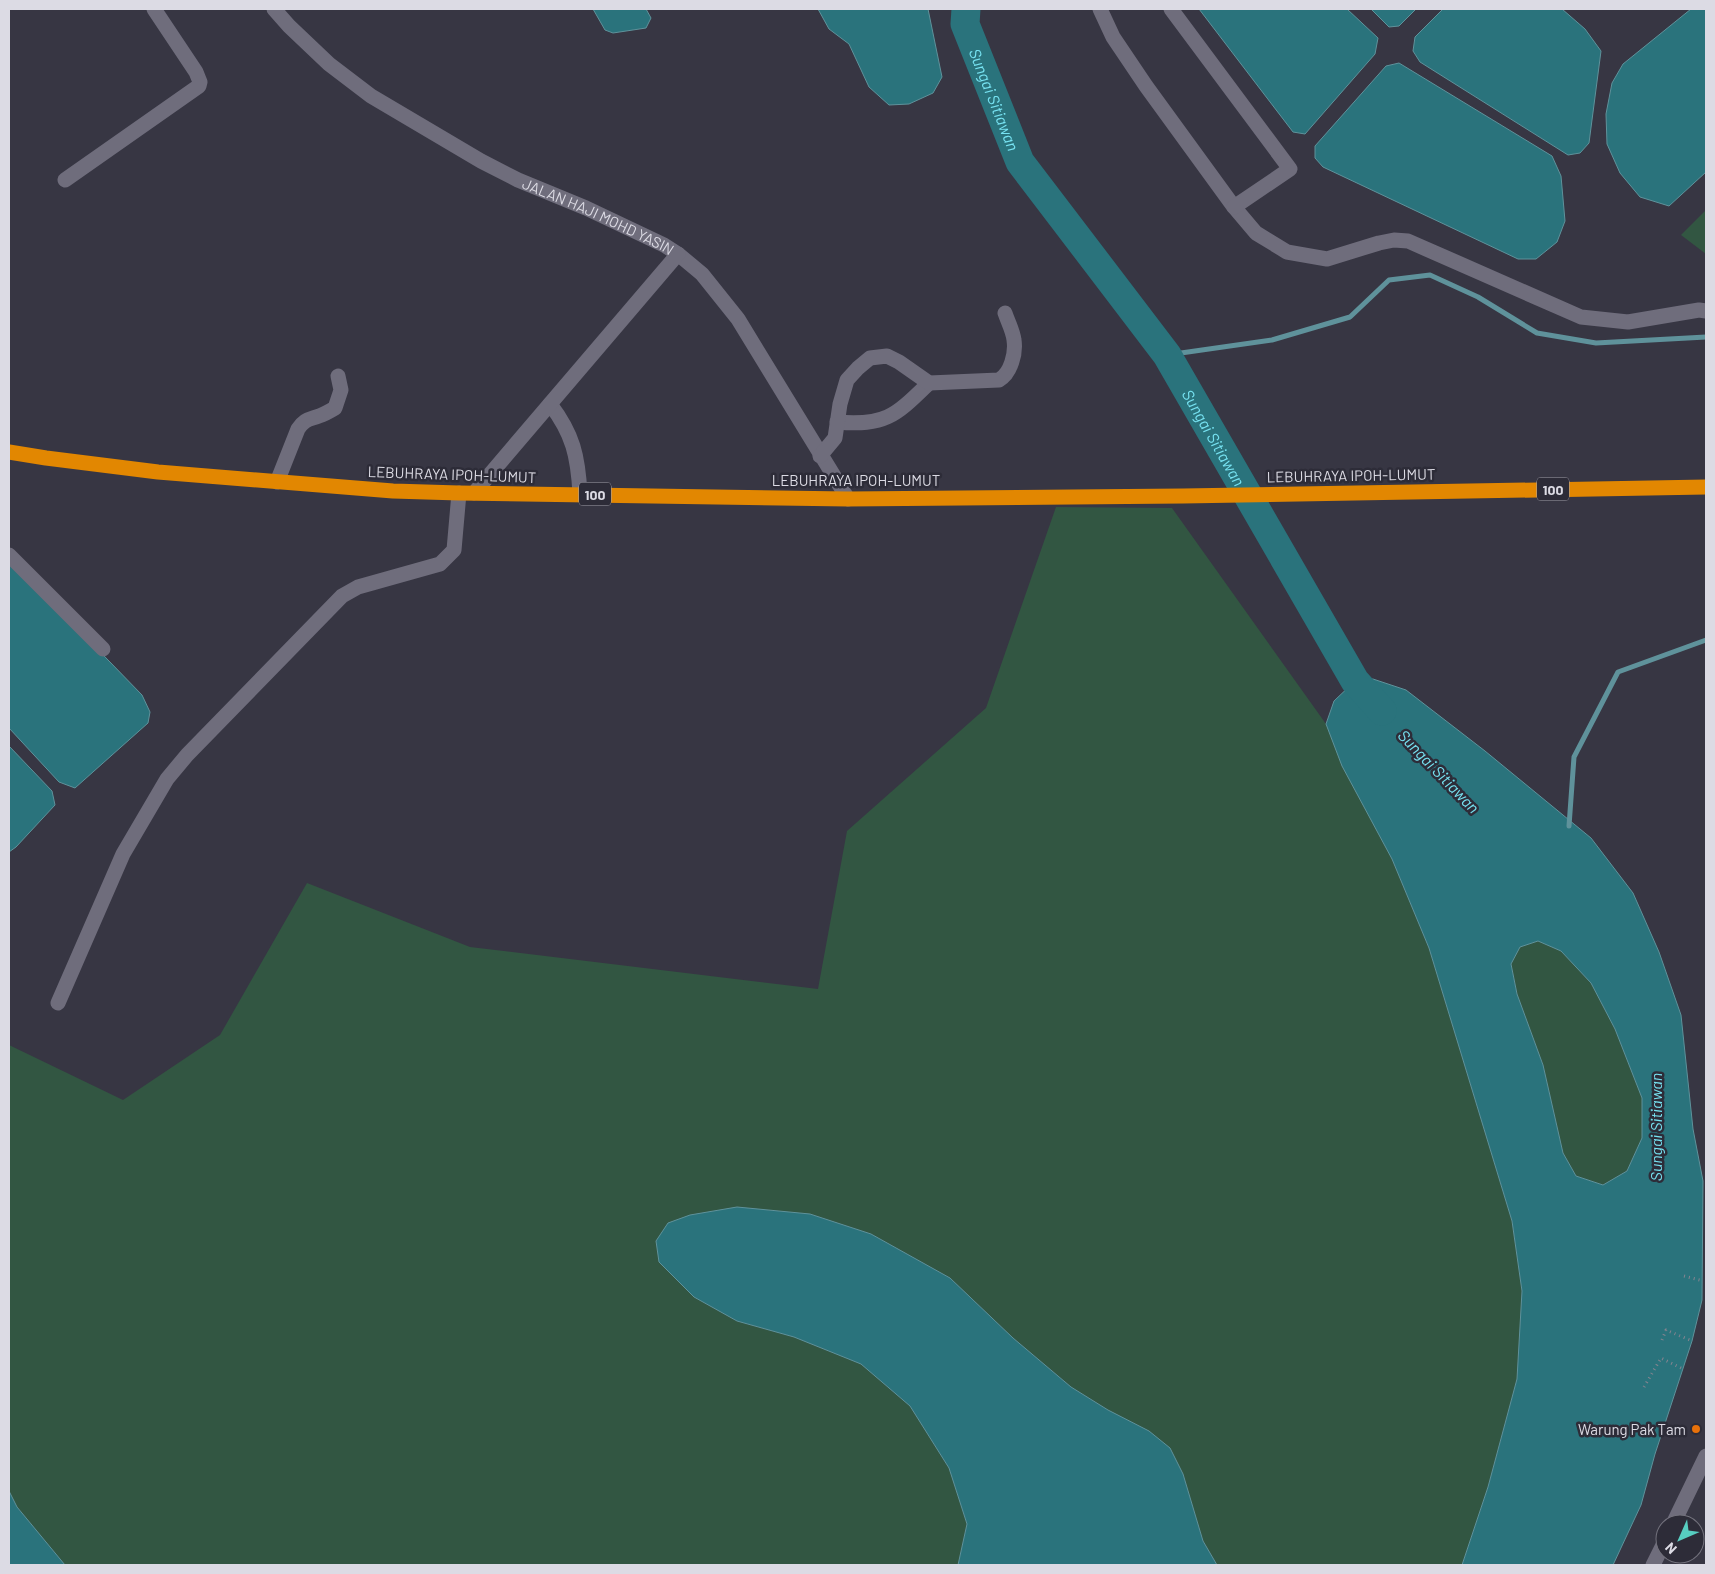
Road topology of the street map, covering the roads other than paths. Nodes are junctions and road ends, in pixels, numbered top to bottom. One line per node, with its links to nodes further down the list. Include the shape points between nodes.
1 (154, 9): 5 (street, via 196,72 199,86)
2 (274, 9): 7 (street, JALAN HAJI MOHD YASIN, via 329,64 371,96 481,161)
3 (1100, 9): 6 (street, via 1146,86)
4 (1171, 9): 6 (street, via 1290,168)
5 (65, 180)
6 (1234, 207): 8 (street, via 1256,233 1287,252 1327,259 1378,243 1408,241 1581,317 1628,322)
7 (678, 254): 12 (street); 15 (street, JALAN HAJI MOHD YASIN, via 702,274 738,319)
8 (1706, 310)
9 (1005, 314): 11 (street, via 1014,341 1012,363 1004,377 999,380)
10 (338, 376): 16 (street, via 341,390 335,408 302,423)
11 (929, 384): 13 (street, via 885,420 858,424); 13 (street, via 887,356 870,358 848,380)
12 (550, 404): 18 (street); 19 (street, via 564,422 574,448)
13 (837, 422): 15 (street, via 835,438)
14 (9, 452): 16 (highway, LEBUHRAYA IPOH-LUMUT / 100, via 158,472)
15 (820, 456): 20 (street, JALAN HAJI MOHD YASIN)
16 (277, 482): 18 (highway, LEBUHRAYA IPOH-LUMUT / 100)
17 (1706, 487): 20 (highway, LEBUHRAYA IPOH-LUMUT / 100)
18 (467, 493): 19 (highway, LEBUHRAYA IPOH-LUMUT / 100); 23 (street, via 454,550 448,558 440,564 358,587 342,596 167,779 123,854)
19 (580, 494): 20 (highway, LEBUHRAYA IPOH-LUMUT / 100)
20 (848, 499)
21 (9, 554): 22 (street)
22 (103, 650)
23 (58, 1003)
24 (1706, 1456): 25 (street)
25 (1678, 1514)

